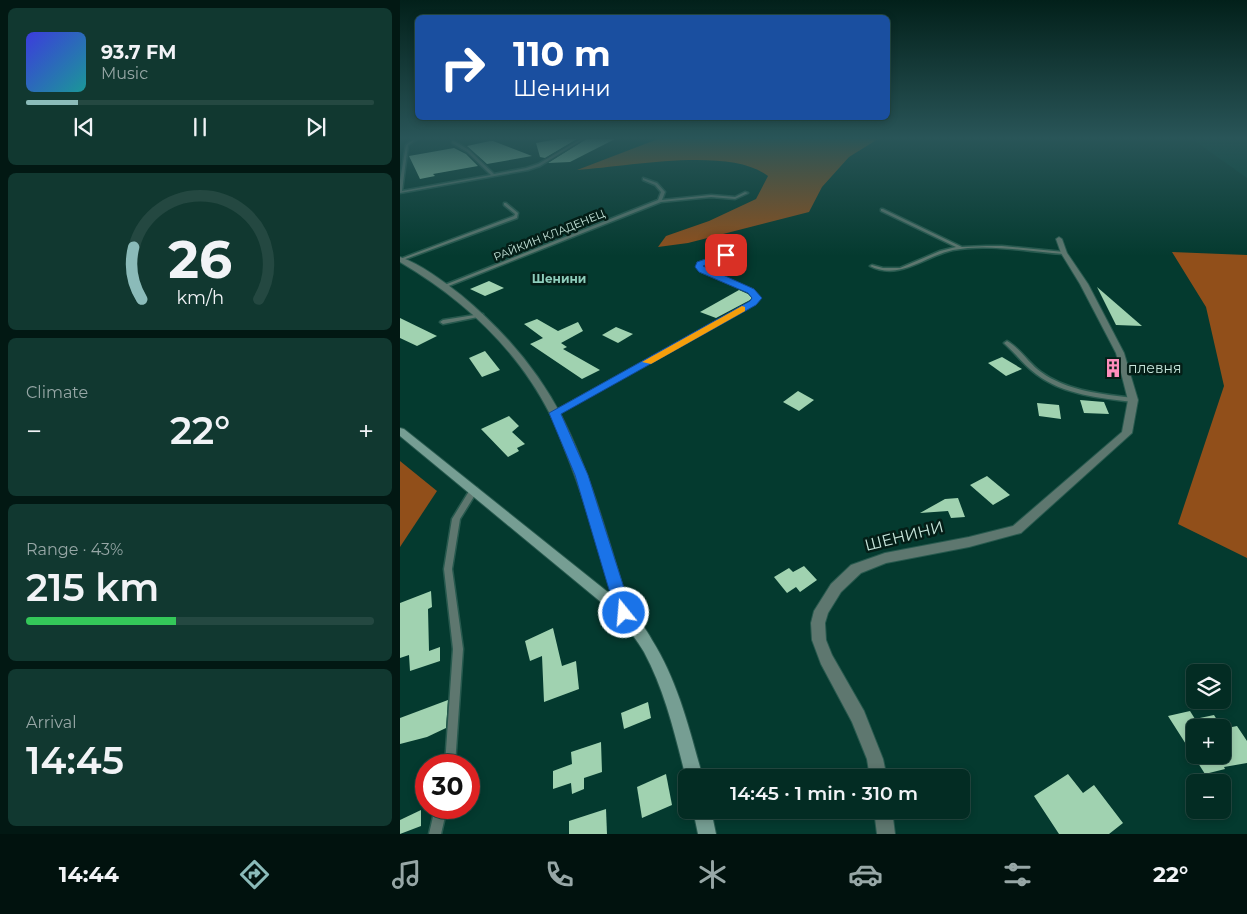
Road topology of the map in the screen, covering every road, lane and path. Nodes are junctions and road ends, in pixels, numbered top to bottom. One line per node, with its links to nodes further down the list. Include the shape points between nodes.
1 (402, 178): 4 (lane)
2 (476, 178): 4 (lane)
3 (644, 179): 6 (lane, via 656,184 663,192)
4 (400, 191)
5 (746, 193): 6 (lane, РАЙКИН КЛАДЕНЕЦ, via 735,198 711,196)
6 (660, 201): 15 (lane, РАЙКИН КЛАДЕНЕЦ)
7 (505, 204): 13 (lane, via 518,214)
8 (882, 210): 10 (lane)
9 (1059, 239): 12 (street, ШЕНИНИ)
10 (961, 248): 12 (lane); 14 (lane, via 941,252 894,271)
11 (738, 250): 20 (lane, via 699,267 751,291 757,298 753,303)
12 (1064, 254): 19 (street, ШЕНИНИ, via 1084,284 1120,353)
13 (400, 260): 15 (street)
14 (872, 266)
15 (444, 286): 16 (street)
16 (481, 315): 17 (lane); 20 (street, via 514,351)
17 (443, 322)
18 (1007, 343): 19 (lane, via 1038,373 1051,380 1072,388)
19 (1133, 400): 26 (street, ШЕНИНИ, via 1127,434 1016,530 885,558 856,569 836,588 818,623 819,640 858,717)
20 (555, 413): 23 (street, via 581,475)
21 (400, 431): 22 (street)
22 (474, 490): 23 (street); 24 (lane, via 456,518 448,569 458,649)
23 (624, 613): 25 (street, via 650,649 662,675)
24 (451, 754)
25 (693, 769)
26 (877, 769)
27 (438, 819): 30 (lane)
28 (704, 819): 31 (street)
29 (884, 819): 32 (street)
30 (435, 834)
31 (708, 834)
32 (886, 834)

